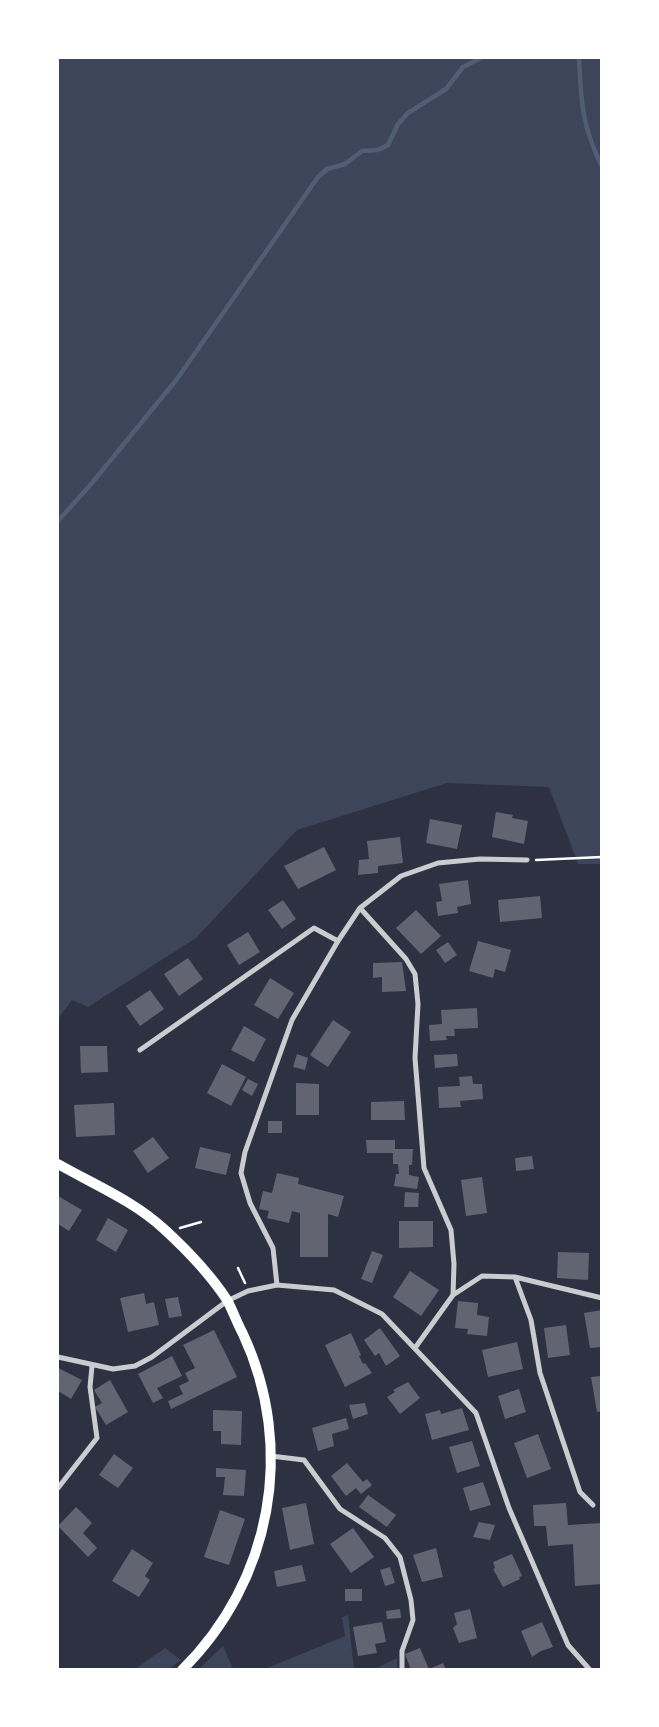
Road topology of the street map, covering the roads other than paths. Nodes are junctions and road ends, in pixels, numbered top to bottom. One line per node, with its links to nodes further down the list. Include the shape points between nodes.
1 (527, 860): 2 (street, via 438,862 401,876)
2 (360, 908): 3 (street); 8 (street, via 406,959 415,974 418,1004 415,1058 424,1168 451,1230)
3 (338, 941): 4 (street, via 314,928); 7 (street, via 292,1020 242,1166 241,1174 250,1203 273,1248)
4 (140, 1050)
5 (58, 1164): 10 (main road, via 127,1202 168,1232)
6 (515, 1277): 8 (street, via 482,1276); 9 (street); 16 (street, via 532,1320 540,1373 580,1492)
7 (277, 1285): 10 (street, via 248,1291); 11 (street, via 334,1290 382,1314)
8 (453, 1295): 11 (street)
9 (602, 1298)
10 (227, 1301): 13 (street, via 135,1366 113,1369); 14 (main road, via 259,1376 266,1404)
11 (415, 1348): 19 (street, via 476,1413 508,1508 568,1645)
12 (58, 1356): 13 (street)
13 (92, 1366): 15 (street, via 90,1387 97,1438)
14 (271, 1456): 17 (main road, via 266,1519 255,1559 222,1622); 18 (street, via 304,1460 340,1509 385,1538 400,1557 413,1620 402,1651)
15 (58, 1488)
16 (593, 1506)
17 (182, 1670)
18 (402, 1670)
19 (590, 1670)

